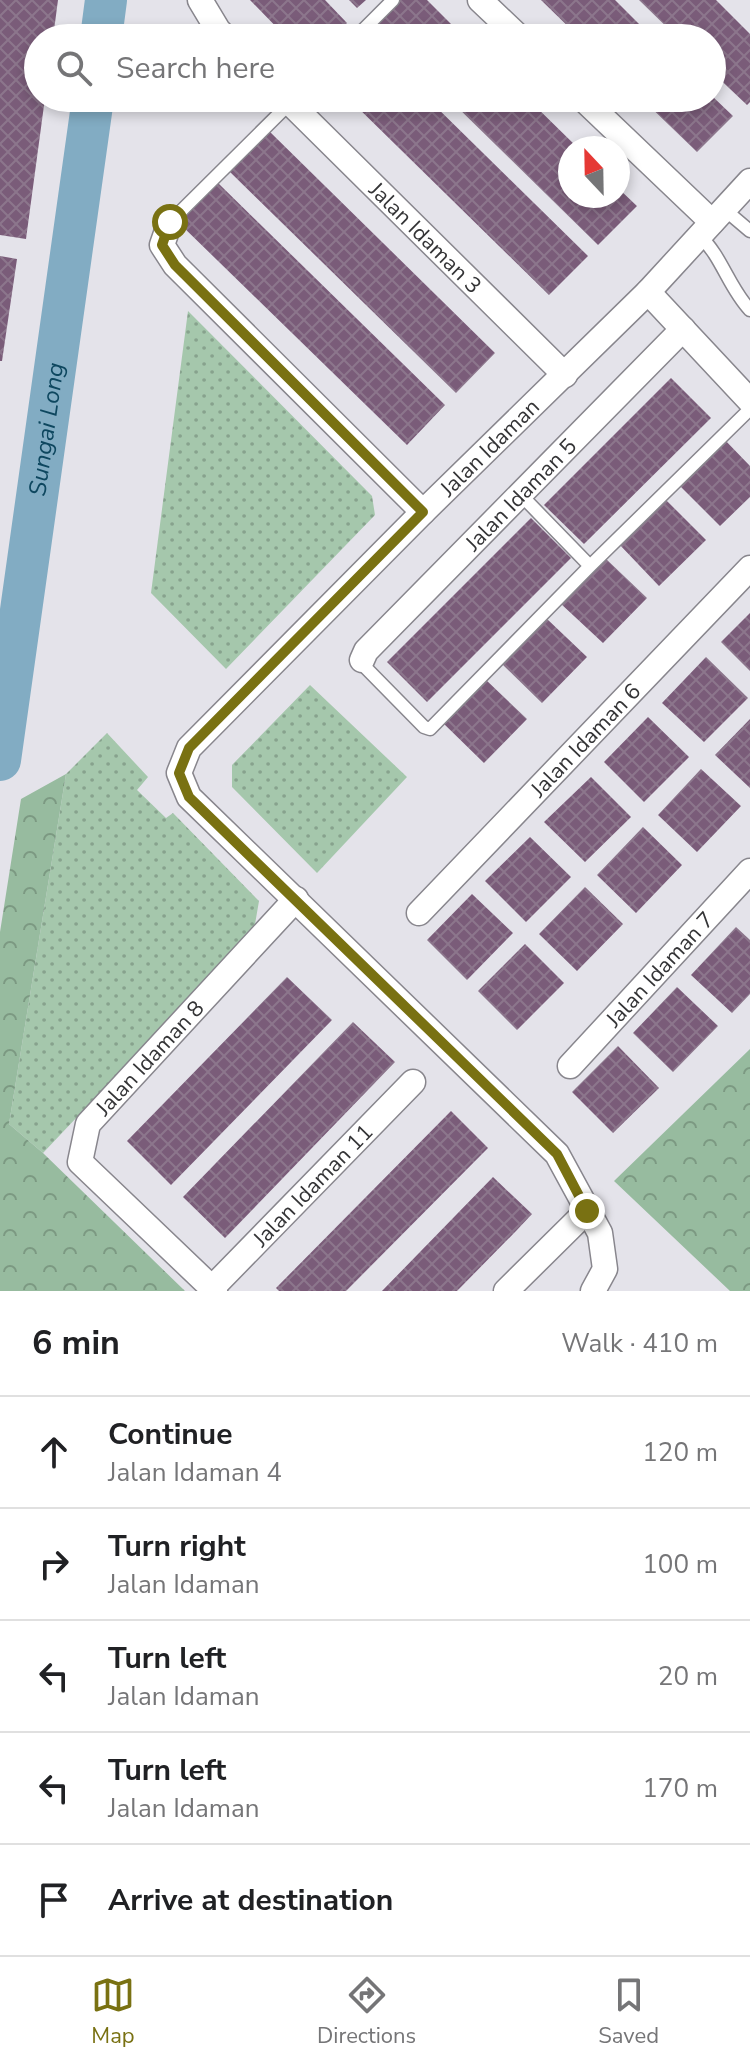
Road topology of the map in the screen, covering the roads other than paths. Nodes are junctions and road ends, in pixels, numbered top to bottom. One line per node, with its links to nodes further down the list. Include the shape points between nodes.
1 (200, 0): 4 (street)
2 (393, 0): 5 (lane)
3 (480, 0): 6 (street)
4 (214, 24)
5 (369, 24)
6 (505, 24)
7 (278, 112): 11 (lane)
8 (302, 112): 17 (street, Jalan Idaman 3)
9 (597, 112): 12 (street)
10 (750, 181): 12 (street, Jalan Idaman)
11 (170, 222): 21 (street, via 162,245 175,265)
12 (712, 222): 13 (lane); 14 (street, Jalan Idaman); 15 (lane, via 718,256)
13 (750, 231)
14 (648, 292): 16 (street); 17 (street, Jalan Idaman)
15 (750, 310)
16 (683, 329): 18 (street); 20 (street, Jalan Idaman 5)
17 (565, 375): 21 (street, Jalan Idaman)
18 (750, 401)
19 (750, 409): 22 (lane)
20 (520, 494): 22 (lane); 24 (street, Jalan Idaman 5)
21 (423, 512): 26 (street, Jalan Idaman, via 189,748 179,773 189,797)
22 (590, 566): 24 (lane, via 430,729)
23 (750, 568): 27 (street, Jalan Idaman 6)
24 (362, 660)
25 (750, 871): 28 (street, Jalan Idaman 7)
26 (296, 899): 30 (street, Jalan Idaman, via 557,1154); 31 (street, Jalan Idaman 8, via 88,1124 80,1162)
27 (419, 913)
28 (570, 1066)
29 (413, 1082): 31 (street, Jalan Idaman 11)
30 (587, 1211): 32 (street, Jalan Idaman, via 600,1233 605,1269); 33 (street)
31 (213, 1290)
32 (596, 1290)
33 (506, 1291)

